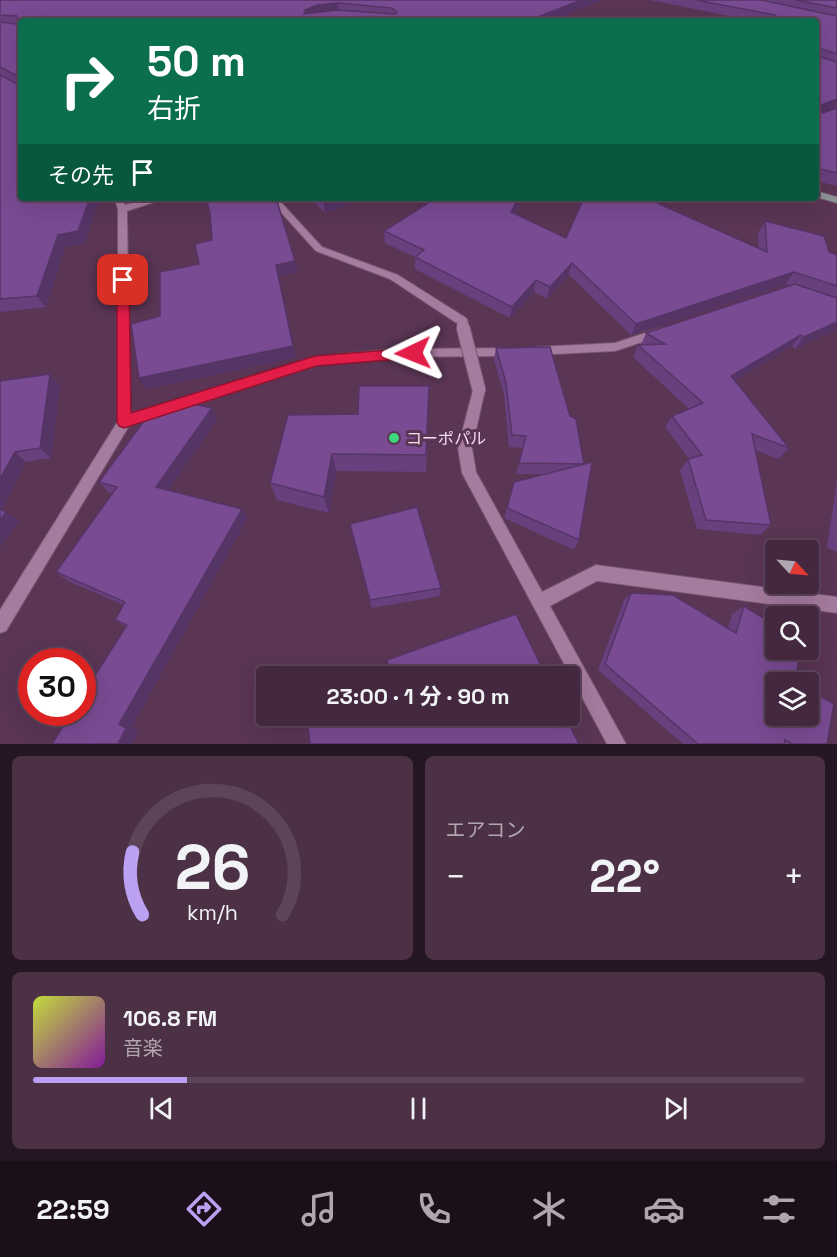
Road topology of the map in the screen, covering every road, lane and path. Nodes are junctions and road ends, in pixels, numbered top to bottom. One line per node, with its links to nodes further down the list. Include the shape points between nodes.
1 (819, 195): 2 (street)
2 (837, 200)
3 (142, 201): 5 (street)
4 (275, 201): 8 (street, bridge, via 319,249 394,278 462,321 479,390 465,448 469,473)
5 (120, 204): 7 (street)
6 (669, 329): 7 (street, via 615,347 391,353 315,361)
7 (124, 422): 10 (street)
8 (540, 602): 9 (street, via 596,573); 11 (street)
9 (837, 605)
10 (0, 625)
11 (617, 744)

